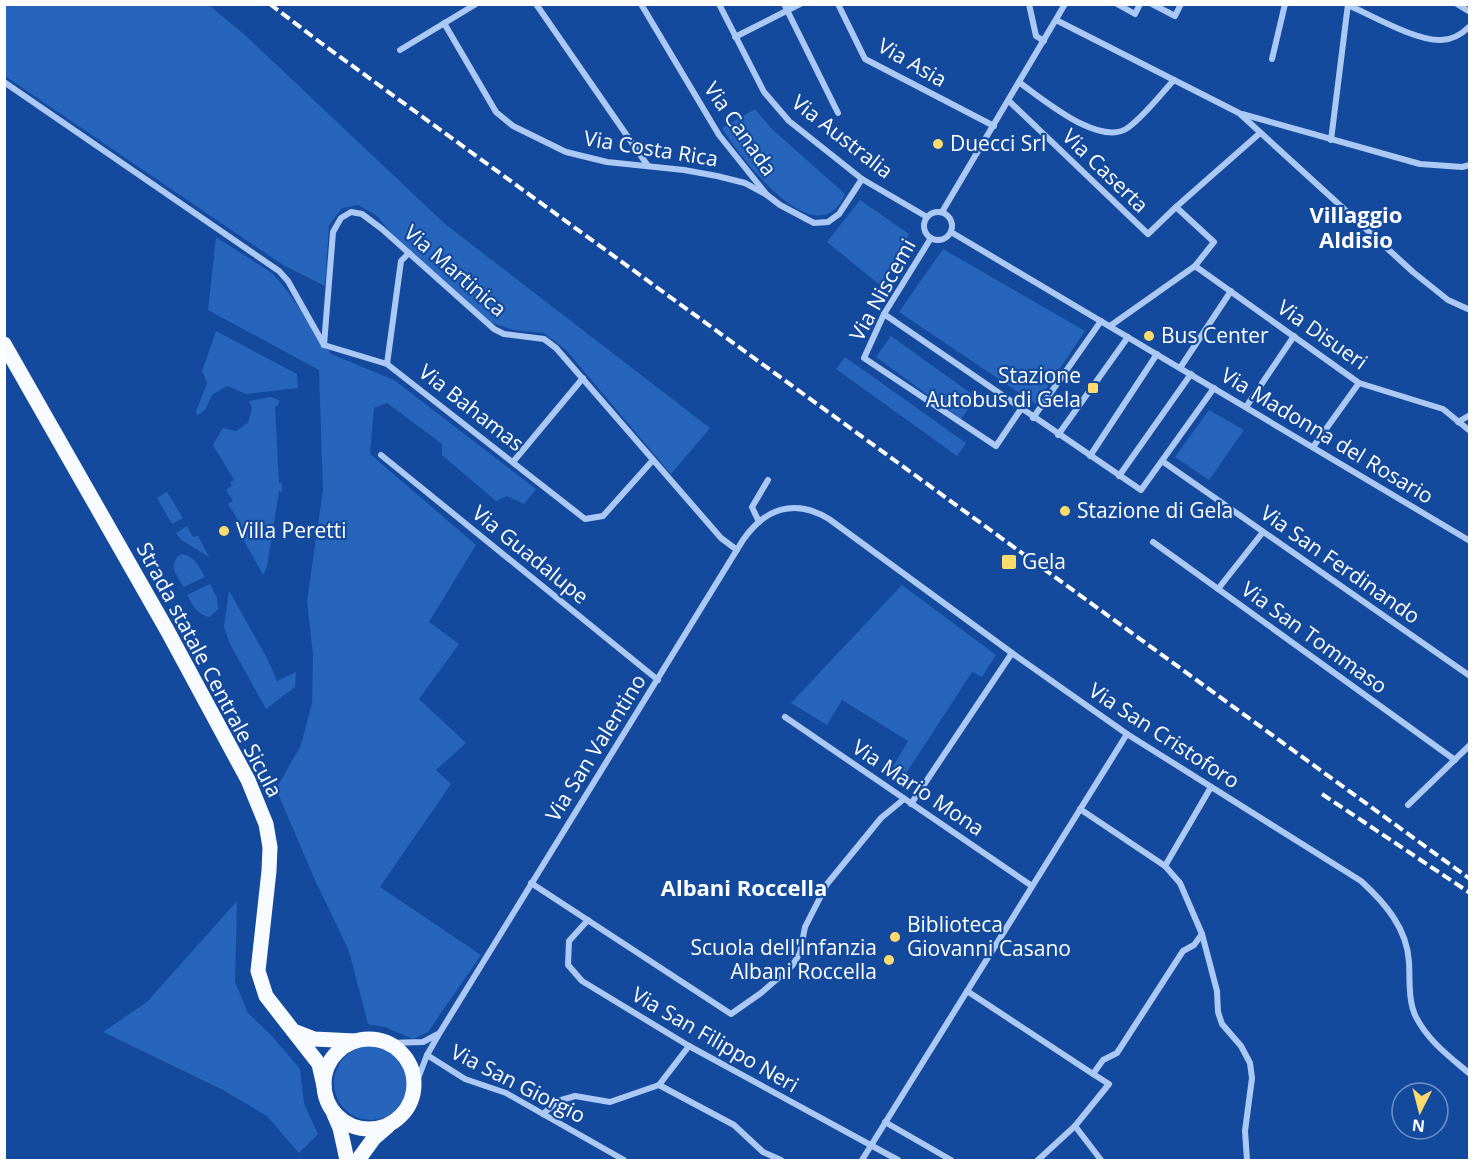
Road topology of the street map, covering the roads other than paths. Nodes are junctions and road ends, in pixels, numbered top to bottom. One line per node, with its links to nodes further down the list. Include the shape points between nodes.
1 (476, 4): 19 (street)
2 (536, 4): 35 (street)
3 (641, 4): 37 (street, Via Canada, via 719,135)
4 (719, 4): 21 (street, Via Australia)
5 (800, 4): 16 (street)
6 (838, 4): 31 (street, Via Asia, via 866,59)
7 (1029, 4): 22 (street, via 1036,36)
8 (1065, 4): 18 (street)
9 (1117, 4): 10 (street, via 1135,14)
10 (1140, 4)
11 (1152, 4): 12 (street, via 1175,16)
12 (1181, 4)
13 (1285, 4): 24 (street)
14 (1457, 4): 17 (street)
15 (1348, 5): 20 (street, via 1417,35 1441,40 1461,34); 33 (street)
16 (786, 8): 21 (street); 29 (street)
17 (1470, 12)
18 (1056, 20): 22 (street); 25 (street)
19 (444, 23): 23 (street); 35 (street, Via Costa Rica, via 496,112 513,126 566,152)
20 (1470, 26)
21 (735, 37): 36 (street, Via Australia, via 764,92 789,121)
22 (1044, 41): 27 (street)
23 (399, 50)
24 (1272, 59)
25 (1174, 80): 27 (street, via 1128,128 1116,133 1075,121); 30 (street)
26 (4, 82): 53 (street, via 279,271)
27 (1020, 82): 28 (street)
28 (1009, 101): 31 (street); 38 (street, Via Caserta, via 1148,234)
29 (838, 113)
30 (1239, 113): 32 (street); 33 (street)
31 (994, 126): 39 (street)
32 (1260, 133): 38 (street, Via Caserta); 46 (street, via 1413,272 1448,300)
33 (1331, 140): 34 (street, via 1420,164)
34 (1470, 165)
35 (648, 166): 37 (street, Via Costa Rica, via 717,176 745,183)
36 (862, 179): 37 (street, Via Canada, via 839,214 828,222 814,223); 40 (street, Via Australia)
37 (767, 195)
38 (1176, 207): 44 (street, via 1214,242)
39 (942, 212): 40 (street); 41 (street, via 951,220)
40 (927, 217): 42 (street, via 924,228)
41 (951, 232): 42 (street, via 943,239); 48 (street, Via Madonna del Rosario)
42 (931, 238): 47 (street, Via Niscemi)
43 (409, 254): 53 (street, Via Martinica, via 362,214 351,212 341,218 333,232); 55 (street, via 401,261); 58 (street, Via Martinica, via 494,329 544,339)
44 (1195, 266): 45 (street, Via Disueri); 49 (street)
45 (1231, 291): 50 (street, Via Disueri); 56 (street)
46 (1470, 310)
47 (884, 314): 62 (street); 62 (street, Via Niscemi, via 864,358 996,446)
48 (1101, 321): 49 (street, Via Madonna del Rosario); 64 (street)
49 (1110, 326): 51 (street, Via Madonna del Rosario)
50 (1294, 336): 59 (street, Via Disueri); 61 (street)
51 (1128, 337): 54 (street, Via Madonna del Rosario); 67 (street)
52 (4, 344): 100 (main road, Strada statale Centrale Sicula, via 248,780 266,824 270,847 258,971 266,996)
53 (324, 345): 55 (street, Via Bahamas)
54 (1157, 354): 56 (street, Via Madonna del Rosario); 70 (street)
55 (387, 364): 73 (street, Via Bahamas)
56 (1180, 368): 57 (street, Via Madonna del Rosario)
57 (1191, 374): 60 (street, Via Madonna del Rosario); 74 (street)
58 (584, 378): 71 (street, Via Martinica); 73 (street)
59 (1359, 383): 65 (street, Via Disueri, via 1443,409); 68 (street)
60 (1214, 388): 61 (street, Via Madonna del Rosario); 72 (street)
61 (1246, 407): 68 (street, Via Madonna del Rosario)
62 (1021, 409): 64 (street)
63 (1470, 415): 65 (street)
64 (1033, 418): 67 (street)
65 (1458, 422): 66 (street, Via Disueri)
66 (1470, 431)
67 (1058, 435): 70 (street)
68 (1313, 447): 78 (street, Via Madonna del Rosario)
69 (381, 455): 84 (street, Via Guadalupe)
70 (1090, 456): 74 (street)
71 (653, 460): 73 (street, Via Bahamas, via 603,516 585,519); 80 (street, Via Martinica, via 721,538)
72 (1162, 460): 74 (street, via 1141,490); 77 (street, Via San Ferdinando)
73 (513, 462)
74 (1119, 476)
75 (768, 480): 76 (street, via 752,507)
76 (759, 522): 80 (street, Via San Valentino); 82 (street, Via San Cristoforo, via 774,512 794,508 822,514)
77 (1263, 532): 81 (street); 83 (street, Via San Ferdinando)
78 (1470, 541)
79 (1153, 542): 81 (street, Via San Tommaso)
80 (737, 550): 84 (street, Via San Valentino)
81 (1218, 589): 88 (street, Via San Tommaso)
82 (1012, 653): 86 (street, Via San Cristoforo); 91 (street)
83 (1470, 676)
84 (658, 680): 95 (street, Via San Valentino)
85 (785, 717): 90 (street, Via Mario Mona)
86 (1127, 734): 89 (street, Via San Cristoforo); 93 (street)
87 (1470, 745): 88 (street)
88 (1455, 760): 92 (street)
89 (1211, 787): 94 (street); 107 (street, Via San Cristoforo, via 1361,881 1375,894 1393,916 1407,948 1415,1015 1433,1042)
90 (904, 799): 91 (street, Via Mario Mona); 97 (street, via 881,819 826,884 792,966 731,1014)
91 (911, 804): 96 (street, Via Mario Mona)
92 (1408, 805)
93 (1080, 809): 94 (street); 96 (street)
94 (1165, 866): 98 (street, via 1180,883)
95 (531, 883): 97 (street); 101 (street, Via San Valentino)
96 (1032, 886): 99 (street)
97 (588, 920): 104 (street, Via San Filippo Neri, via 569,941 568,965 582,981)
98 (1202, 934): 106 (street, via 1183,951 1118,1053 1103,1060); 117 (street, via 1222,1024 1250,1063)
99 (967, 991): 106 (street); 114 (street)
100 (296, 1032): 102 (main road, via 314,1039); 109 (main road, Strada statale Centrale Sicula, via 319,1064)
101 (439, 1034): 103 (street, via 423,1042); 105 (street, Via San Valentino)
102 (355, 1041): 103 (main road); 109 (main road, via 332,1058 325,1071)
103 (387, 1043): 110 (main road, via 408,1061)
104 (689, 1046): 108 (street); 116 (street, Via San Filippo Neri)
105 (427, 1055): 110 (street, Via San Valentino); 112 (street, Via San Giorgio, via 465,1079 506,1093)
106 (1093, 1074): 115 (street, via 1109,1084)
107 (1470, 1074)
108 (659, 1085): 112 (street, via 610,1102 575,1096 558,1101); 121 (street, via 734,1125 763,1152)
109 (324, 1086): 111 (main road)
110 (414, 1089): 113 (main road, via 406,1108)
111 (333, 1112): 113 (main road, via 349,1124 367,1129); 118 (main road)
112 (543, 1114): 120 (street, Via San Giorgio)
113 (392, 1122): 119 (main road, via 374,1138)
114 (885, 1122): 116 (street); 124 (street)
115 (1075, 1126): 125 (street); 126 (street)
116 (871, 1145): 122 (street); 123 (street, Via San Filippo Neri)
117 (1247, 1160)
118 (346, 1161)
119 (358, 1161)
120 (624, 1161)
121 (781, 1161)
122 (862, 1161)
123 (897, 1161)
124 (951, 1161)
125 (1038, 1161)
126 (1101, 1161)

